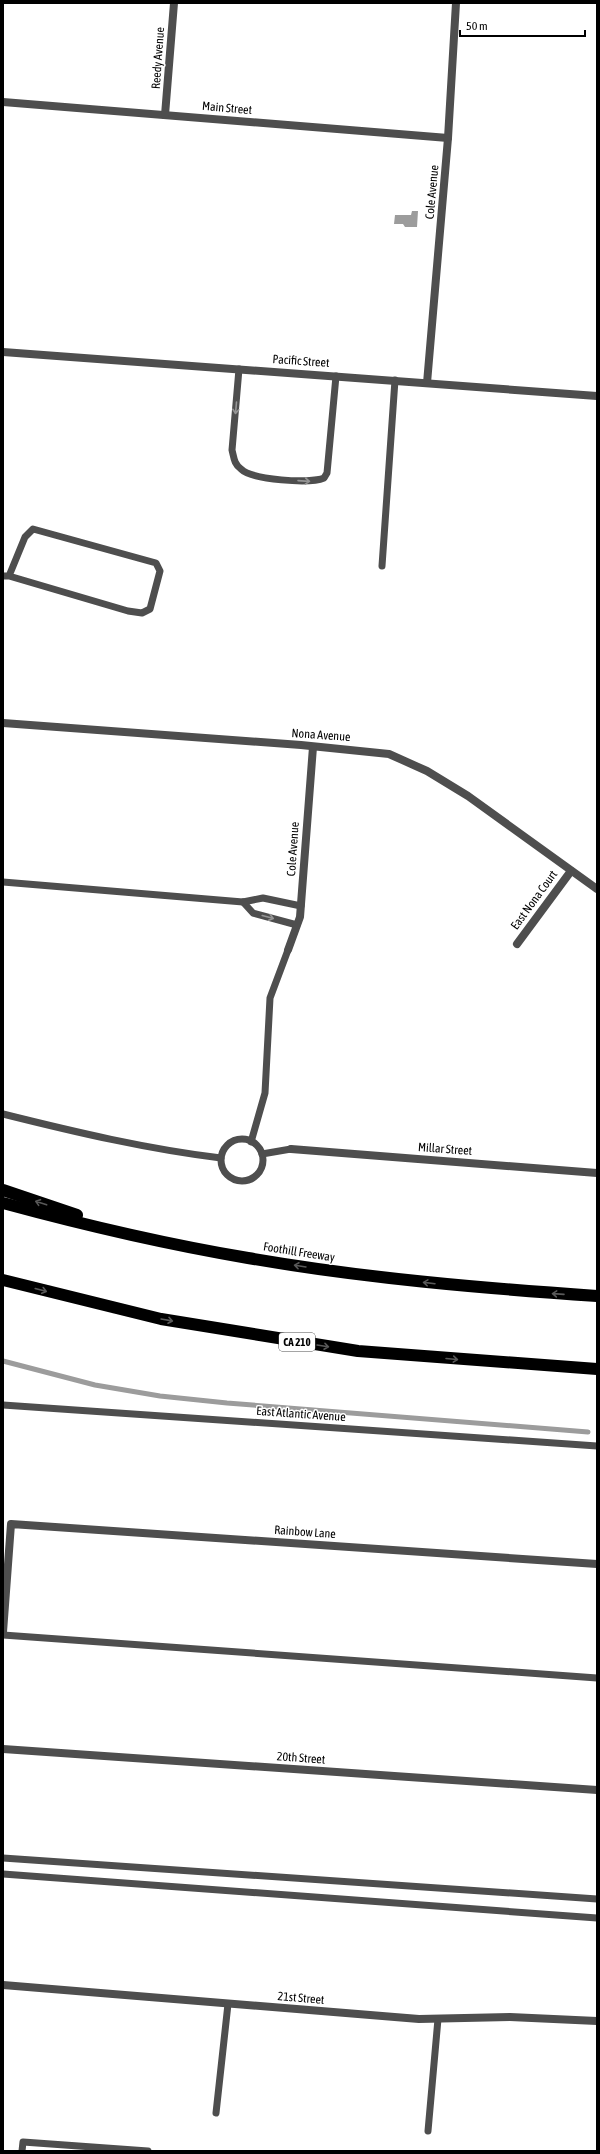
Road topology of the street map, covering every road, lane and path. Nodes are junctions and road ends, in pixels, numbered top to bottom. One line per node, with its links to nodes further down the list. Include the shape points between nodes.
1 (174, 3): 4 (street, Reedy Avenue)
2 (456, 3): 5 (street, Cole Avenue)
3 (3, 102): 4 (street, Main Street)
4 (165, 115): 5 (street, Main Street)
5 (448, 138): 10 (street, Cole Avenue)
6 (3, 352): 7 (street, Pacific Street)
7 (239, 369): 8 (street, Pacific Street); 8 (lane, one-way to 8, via 232,450 234,462 249,475 310,481 324,478 327,473)
8 (336, 376): 9 (street, Pacific Street)
9 (395, 380): 10 (street, Pacific Street); 12 (lane)
10 (427, 383): 11 (street, Pacific Street)
11 (597, 396)
12 (382, 566)
13 (6, 576): 13 (lane, via 142,613 150,609 160,571 156,563 33,529 25,537)
14 (3, 723): 15 (street, Nona Avenue)
15 (313, 747): 16 (street, Nona Avenue, via 390,754 427,771 468,796); 20 (street, Cole Avenue)
16 (571, 871): 18 (street, Nona Avenue); 22 (street, East Nona Court)
17 (3, 882): 19 (lane)
18 (597, 889)
19 (243, 902): 20 (lane, via 263,898); 21 (lane, one-way to 21, via 253,913)
20 (301, 906): 21 (street, Cole Avenue)
21 (297, 925): 23 (street, Cole Avenue)
22 (517, 944)
23 (288, 950): 25 (lane, via 270,998 265,1093)
24 (3, 1114): 28 (lane, via 168,1151)
25 (251, 1142): 27 (lane); 28 (lane, via 232,1142)
26 (291, 1149): 27 (lane); 29 (street, Millar Street)
27 (262, 1154): 28 (lane, via 258,1173 253,1178 241,1181 228,1176 221,1165)
28 (221, 1158)
29 (597, 1173)
30 (3, 1190): 32 (highway, one-way to 30)
31 (3, 1203): 32 (highway, Foothill Freeway)
32 (158, 1241): 34 (highway, Foothill Freeway, one-way to 32, via 436,1284 343,1273)
33 (3, 1280): 35 (highway, CA 210, one-way to 35, via 161,1319 358,1351)
34 (597, 1296)
35 (597, 1369)
36 (3, 1405): 37 (lane, East Atlantic Avenue)
37 (597, 1446)
38 (597, 1564): 39 (street, Rainbow Lane, via 11,1524)
39 (3, 1632)
40 (3, 1635): 41 (lane)
41 (597, 1678)
42 (3, 1749): 43 (street, 20th Street)
43 (597, 1790)
44 (3, 1858): 46 (lane)
45 (3, 1874): 47 (lane)
46 (597, 1899)
47 (597, 1918)
48 (3, 1985): 49 (street, 21st Street)
49 (228, 2004): 50 (street, 21st Street); 52 (lane)
50 (438, 2019): 51 (street, 21st Street, via 510,2017); 53 (lane)
51 (597, 2021)
52 (216, 2113)
53 (428, 2131)
54 (69, 2148): 55 (lane, via 22,2142); 56 (lane)
55 (22, 2151)
56 (148, 2151)

